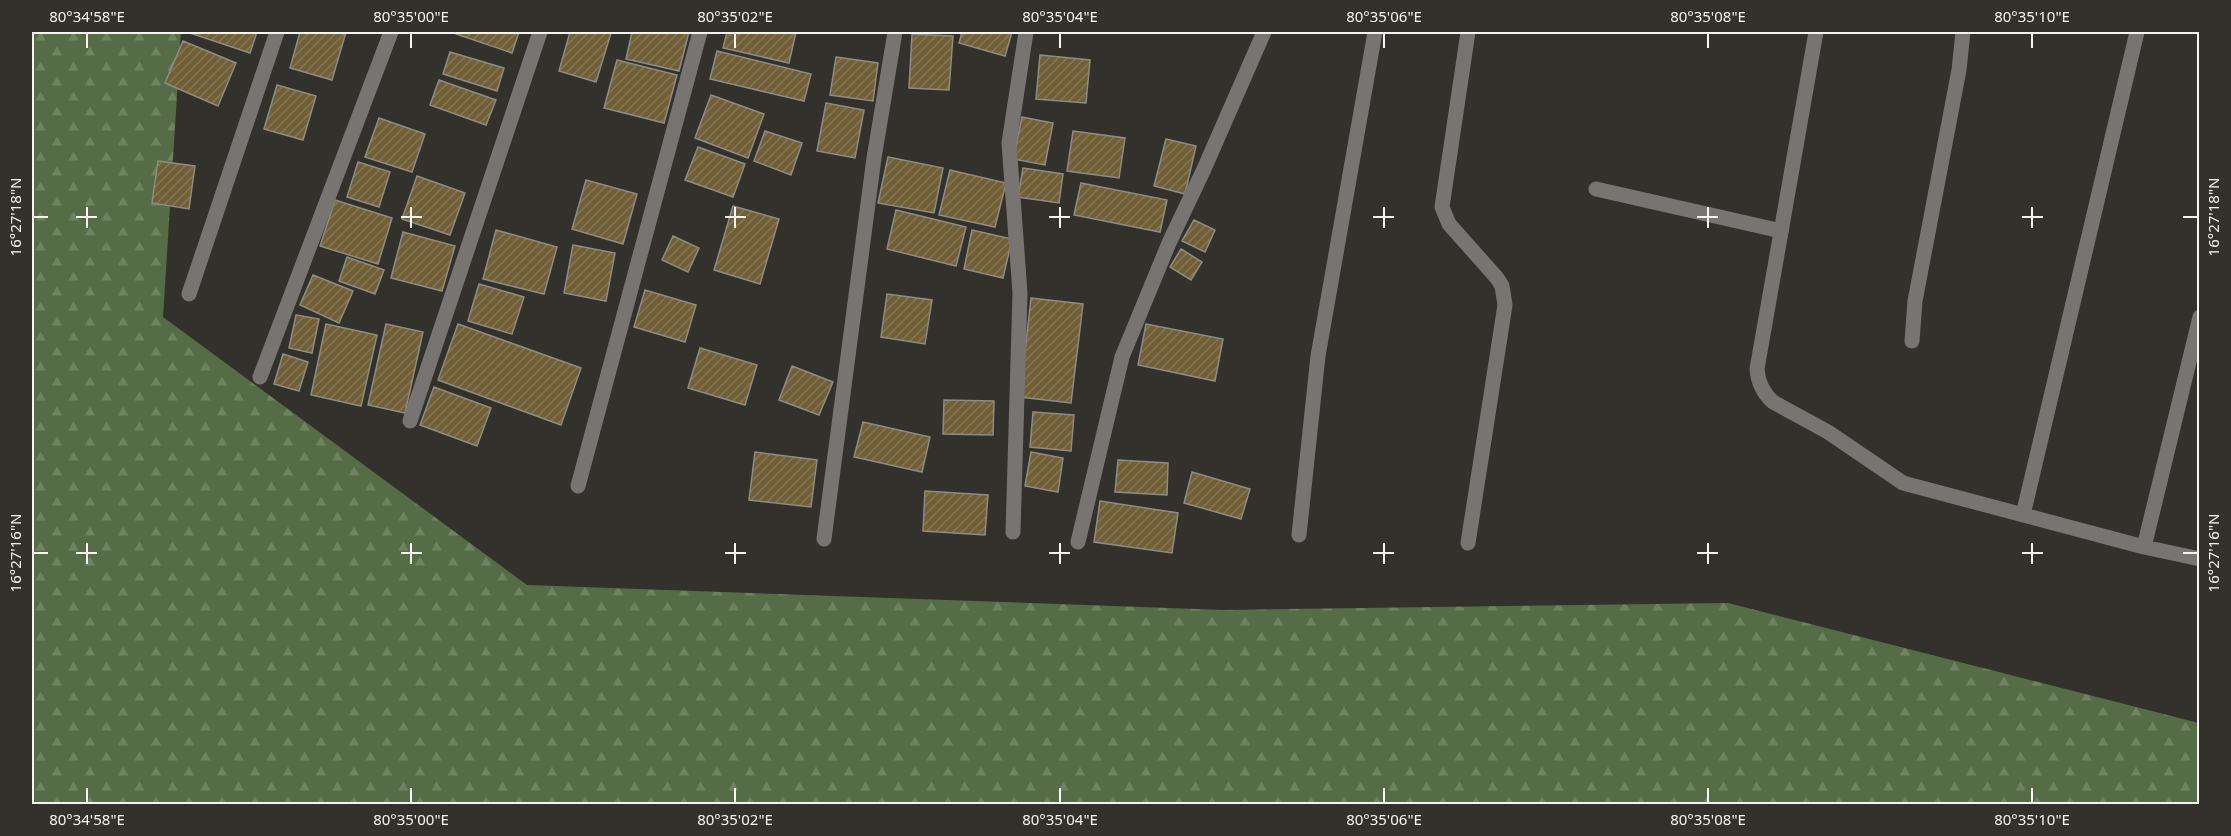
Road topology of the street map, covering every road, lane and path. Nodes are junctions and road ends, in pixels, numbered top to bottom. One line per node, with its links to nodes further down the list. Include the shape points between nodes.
1 (277, 32): 15 (street)
2 (392, 32): 18 (street)
3 (540, 32): 19 (street)
4 (700, 32): 20 (street)
5 (896, 32): 24 (street, via 874,158)
6 (1026, 32): 22 (street, via 1009,143 1020,293)
7 (1264, 32): 25 (street, via 1122,357)
8 (1375, 32): 23 (street, via 1318,356)
9 (1468, 32): 26 (street, via 1442,207 1449,224 1497,278 1505,305)
10 (1816, 32): 14 (street)
11 (1964, 32): 17 (street, via 1915,301)
12 (2137, 32): 21 (street)
13 (1596, 189): 14 (street)
14 (1781, 231): 21 (street, via 1757,369 1766,396 1903,483)
15 (189, 294)
16 (2199, 317): 27 (street)
17 (1912, 341)
18 (260, 377)
19 (410, 422)
20 (578, 486)
21 (2023, 515): 27 (street)
22 (1013, 532)
23 (1299, 535)
24 (824, 539)
25 (1078, 542)
26 (1468, 543)
27 (2144, 547): 28 (street)
28 (2199, 559)

